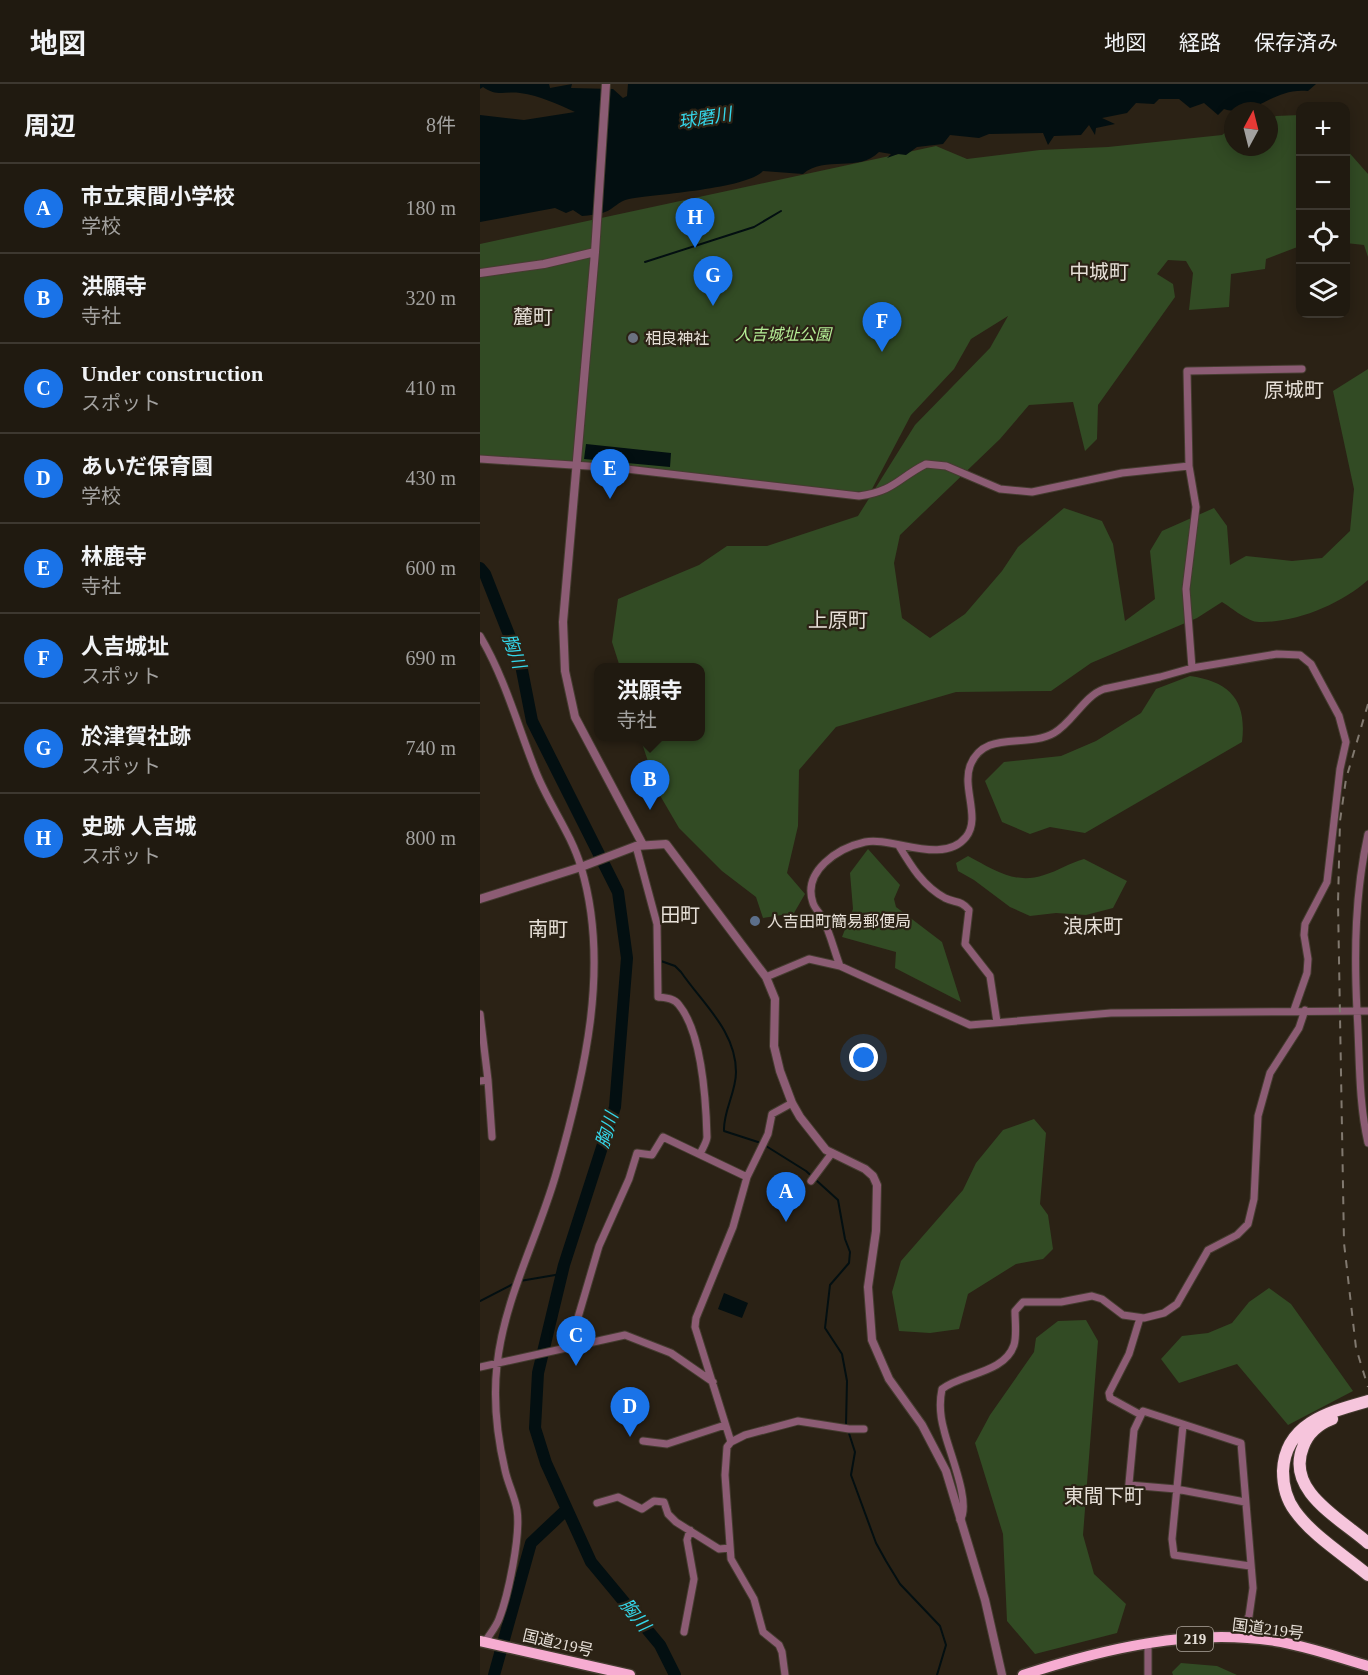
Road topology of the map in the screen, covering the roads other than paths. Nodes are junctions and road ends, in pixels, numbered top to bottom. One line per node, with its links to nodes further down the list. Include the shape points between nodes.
1 (606, 84): 2 (street)
2 (595, 252): 3 (street); 6 (street)
3 (480, 273)
4 (1302, 369): 7 (street, via 1187,371)
5 (480, 459): 6 (street)
6 (576, 466): 7 (street, via 859,496 900,483 926,464 946,466 983,484 1023,492 1122,473); 11 (street, via 563,622 565,671 575,717)
7 (1189, 466): 9 (street, via 1196,507 1186,589)
8 (480, 636): 13 (street, via 501,677 541,785)
9 (1192, 668): 12 (street, via 1096,691 1053,734 982,748 970,767 967,784 971,824 967,836 935,850); 17 (street, via 1277,654 1300,655 1311,664 1339,716 1346,742 1327,882 1305,924 1308,958)
10 (1368, 834): 19 (street, via 1356,912)
11 (639, 846): 13 (street); 16 (street, via 666,844 674,852); 28 (street, via 657,924 658,997 678,1003 697,1049 707,1138)
12 (899, 846): 15 (street, via 866,841 823,862 815,872 813,903 824,919); 22 (street, via 913,870 932,889 947,899 962,901 969,910 965,944 990,976)
13 (584, 866): 14 (street); 33 (street, via 593,925 592,997 586,1044 556,1174 522,1273)
14 (480, 899)
15 (840, 966): 16 (street, via 809,959); 22 (street, via 970,1025)
16 (766, 977): 24 (street, via 775,999 774,1046)
17 (1294, 1010): 18 (street); 22 (street, via 1112,1013)
18 (1305, 1010): 19 (street); 31 (street, via 1299,1028 1270,1073 1258,1116 1254,1199 1248,1224 1237,1235 1208,1250 1177,1304 1164,1313)
19 (1357, 1011): 20 (street); 26 (street, via 1360,1106)
20 (1368, 1011)
21 (480, 1014): 23 (street)
22 (997, 1022)
23 (484, 1081): 25 (street)
24 (792, 1103): 27 (street, via 809,1131); 29 (street, via 772,1114 768,1134)
25 (492, 1137)
26 (1368, 1143)
27 (832, 1153): 30 (street); 49 (street, via 865,1169 877,1185 876,1231 868,1287 872,1340 889,1378 942,1462)
28 (700, 1154): 29 (street); 32 (street, via 663,1137 652,1155 637,1153 634,1157 629,1179 599,1246)
29 (747, 1177): 35 (street, via 733,1227 696,1318 697,1336)
30 (812, 1181)
31 (1140, 1317): 38 (street, via 1129,1354 1108,1393 1110,1398); 49 (street, via 1123,1315 1092,1296 1061,1302 1023,1302 1015,1311 1014,1345 1007,1356 983,1371 951,1381 942,1389 944,1431 964,1509)
32 (566, 1349): 33 (street); 35 (street, via 624,1335 671,1353)
33 (500, 1363): 34 (street); 57 (street, via 495,1414 505,1470 518,1511 510,1579 498,1620)
34 (480, 1367)
35 (713, 1382): 39 (street)
36 (1368, 1401): 37 (highway)
37 (1359, 1408): 51 (highway, via 1312,1432 1301,1451 1301,1472 1313,1497); 54 (highway, via 1321,1415 1298,1432 1285,1459 1283,1480 1295,1511)
38 (1141, 1415): 40 (street, via 1143,1411); 44 (street, via 1134,1430)
39 (725, 1425): 42 (street, via 667,1444); 43 (street)
40 (1183, 1425): 45 (street); 47 (street, via 1241,1443)
41 (864, 1429): 43 (street, via 798,1421)
42 (643, 1441)
43 (731, 1442): 52 (street, via 725,1458)
44 (1129, 1485): 45 (street); 46 (street)
45 (1176, 1489): 47 (street); 53 (street, via 1174,1555)
46 (1128, 1494)
47 (1245, 1502): 53 (street)
48 (597, 1503): 50 (street, via 618,1497 642,1509 654,1501 663,1502 668,1514)
49 (960, 1520): 62 (street, via 985,1600)
50 (690, 1530): 52 (street, via 719,1550); 55 (street, via 687,1540 693,1579)
51 (1368, 1543)
52 (730, 1548): 61 (street, via 731,1559 754,1599 763,1632 782,1652)
53 (1250, 1566): 56 (street, via 1251,1604 1245,1626)
54 (1368, 1575)
55 (684, 1632)
56 (1237, 1637): 58 (highway, 国道219号 / 219); 59 (highway, 国道219号 / 219, via 1276,1641)
57 (486, 1642): 60 (highway, 国道219号)
58 (1148, 1643): 63 (highway, 国道219号 / 219, via 1113,1648); 64 (street)
59 (1368, 1666)
60 (628, 1675)
61 (785, 1675)
62 (1002, 1675)
63 (1023, 1675)
64 (1148, 1675)

